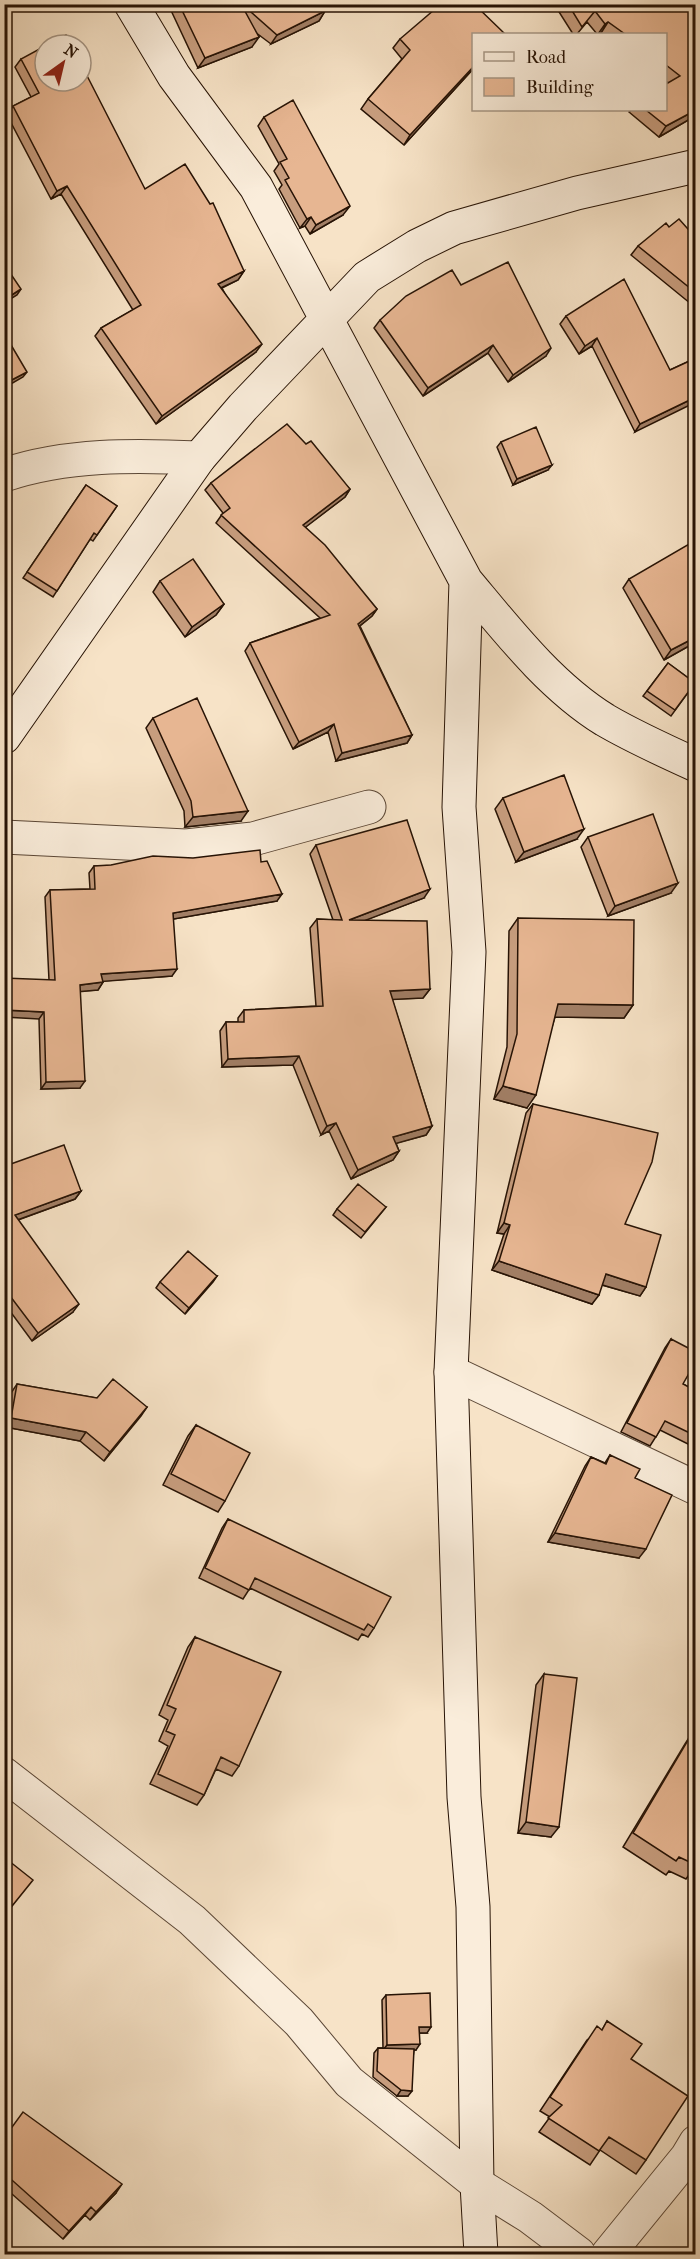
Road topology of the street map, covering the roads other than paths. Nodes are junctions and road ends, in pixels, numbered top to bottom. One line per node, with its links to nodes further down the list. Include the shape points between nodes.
1 (131, 4): 3 (street, via 174,76 256,187)
2 (694, 165): 3 (street, via 454,228 367,277)
3 (326, 319): 4 (street); 6 (street)
4 (199, 458): 5 (street, via 137,455 31,466); 7 (street)
5 (4, 475)
6 (466, 581): 8 (street, via 556,681 604,719); 11 (street, via 459,807 470,952)
7 (4, 737)
8 (696, 765)
9 (369, 807): 10 (street, via 253,839 186,846)
10 (4, 837)
11 (451, 1372): 12 (street); 15 (street, via 464,1797 473,1907)
12 (696, 1488)
13 (4, 1774): 15 (street, via 192,1920 299,2022 349,2082)
14 (696, 2142): 18 (street)
15 (477, 2184): 16 (street); 17 (street)
16 (482, 2254)
17 (579, 2254)
18 (608, 2254)

